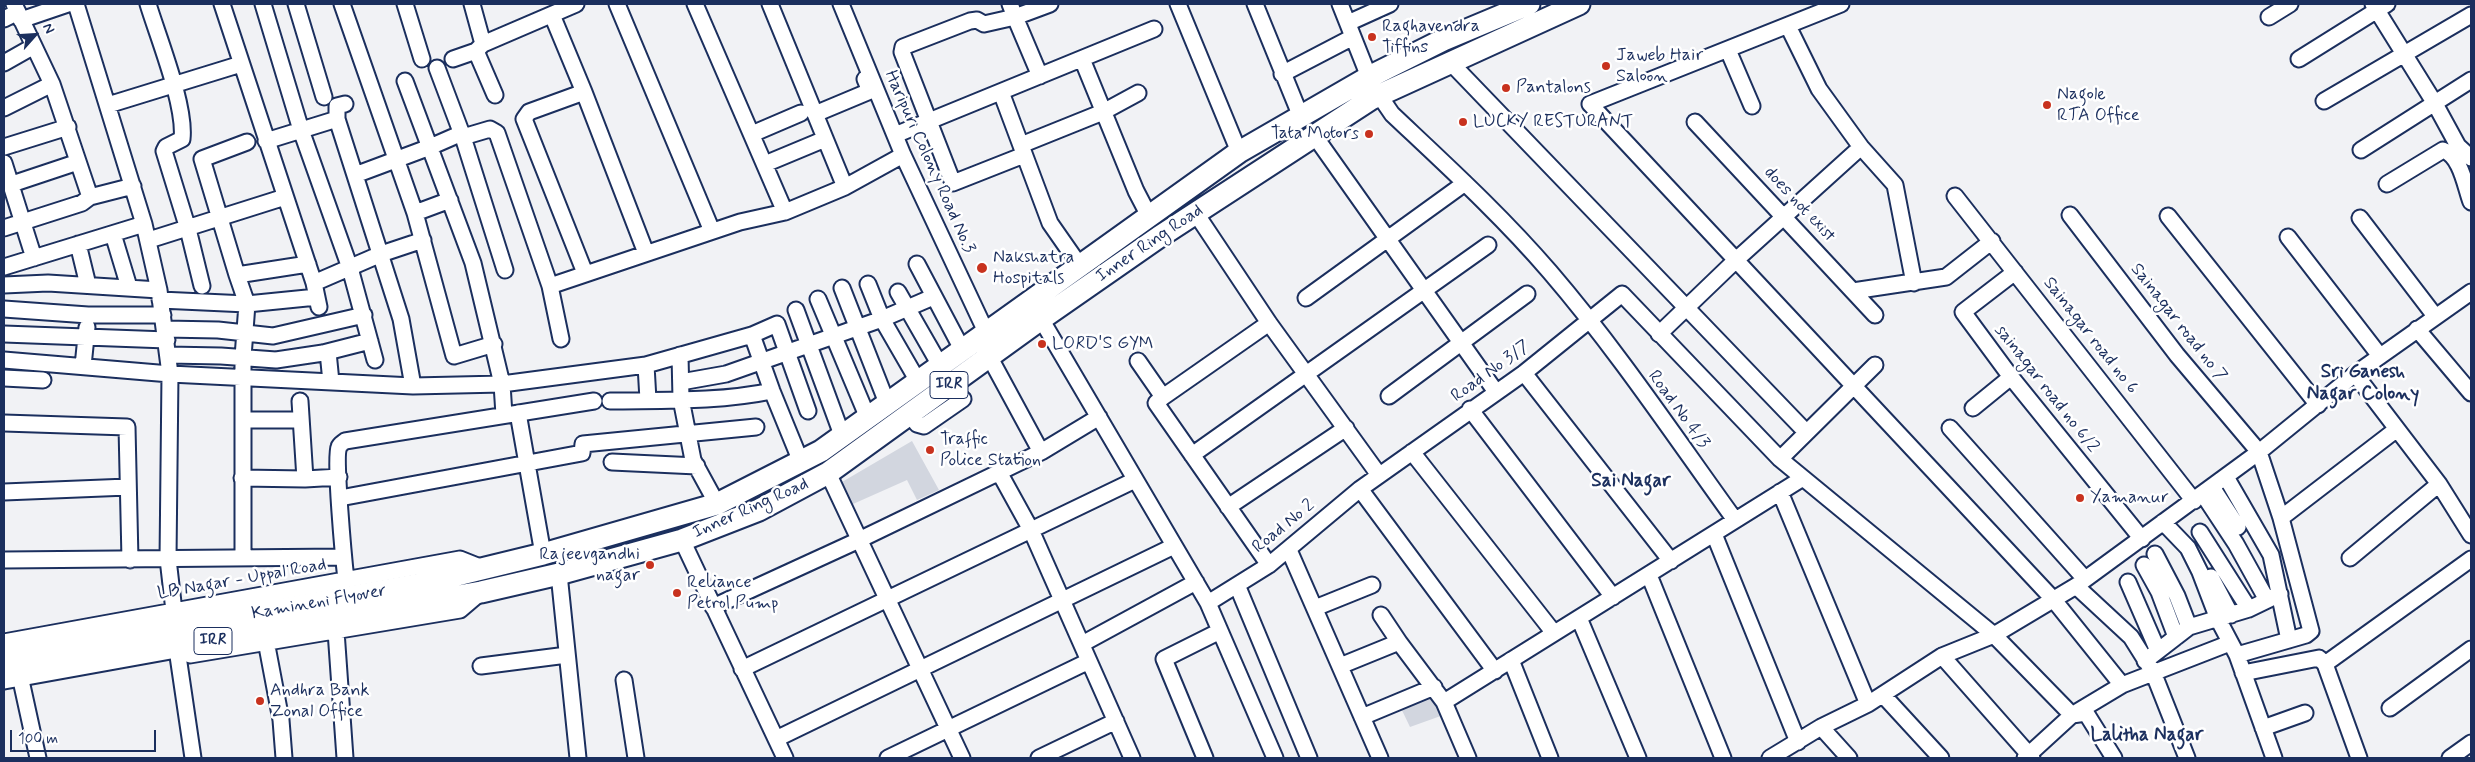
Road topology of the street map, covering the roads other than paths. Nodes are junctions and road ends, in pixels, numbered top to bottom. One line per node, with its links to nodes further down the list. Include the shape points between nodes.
1 (68, 4): 26 (street)
2 (76, 4): 62 (street)
3 (148, 4): 51 (street)
4 (222, 4): 43 (street)
5 (263, 4): 72 (street)
6 (296, 4): 58 (street)
7 (342, 4): 88 (street)
8 (405, 4): 37 (street)
9 (617, 4): 116 (street)
10 (696, 4): 73 (street)
11 (770, 4): 66 (street)
12 (841, 4): 53 (street, Haripuri Colony Road No.3)
13 (1050, 4): 25 (street)
14 (1178, 4): 85 (street)
15 (1254, 4): 46 (street)
16 (1340, 4): 32 (street, Road No 4/3)
17 (1390, 4): 32 (street)
18 (1529, 4): 52 (highway, Inner Ring Road / IRR, via 1443,40)
19 (1579, 4): 42 (highway, Inner Ring Road / IRR)
20 (1841, 4): 30 (street)
21 (2290, 4): 27 (street)
22 (477, 5): 34 (street)
23 (2379, 6): 36 (street); 40 (street)
24 (563, 8): 34 (street); 54 (street)
25 (1012, 10): 47 (street); 69 (street, via 984,24 970,21 903,48)
26 (17, 12): 29 (street); 33 (street)
27 (2270, 16)
28 (2471, 16): 36 (street)
29 (4, 19)
30 (1788, 26): 35 (street); 82 (street, via 1818,89)
31 (1154, 29): 38 (street)
32 (1350, 30): 46 (street); 52 (street, Road No 4/3)
33 (34, 46): 41 (street); 50 (street)
34 (479, 48): 39 (street); 57 (street)
35 (1728, 50): 63 (street); 129 (street, via 1590,104)
36 (2403, 54): 59 (street); 60 (street)
37 (422, 58)
38 (1082, 58): 47 (street); 65 (street)
39 (454, 59)
40 (2299, 59)
41 (4, 62)
42 (1450, 62): 52 (highway, Inner Ring Road / IRR); 160 (street)
43 (241, 64): 51 (street); 78 (street)
44 (859, 64): 53 (street)
45 (437, 68): 74 (street)
46 (1282, 74): 67 (street)
47 (1040, 76): 55 (street)
48 (2471, 80): 60 (street)
49 (405, 81): 81 (street)
50 (52, 84): 64 (street); 71 (street)
51 (173, 84): 62 (street); 115 (street, via 183,129 182,139 164,152)
52 (1374, 86): 67 (highway, Inner Ring Road / IRR); 76 (highway, Inner Ring Road / IRR); 93 (street, Road No 4/3, via 1392,114)
53 (873, 90): 66 (street); 75 (street, Haripuri Colony Road No.3)
54 (584, 92): 127 (street); 138 (street, via 529,112 524,119)
55 (1001, 92): 69 (street); 83 (street)
56 (1138, 93): 65 (street)
57 (495, 95)
58 (324, 97)
59 (2324, 101)
60 (2434, 102): 84 (street); 87 (street, via 2458,146)
61 (345, 104): 68 (street, via 337,106)
62 (108, 105): 96 (street)
63 (1752, 106)
64 (4, 108)
65 (1104, 112): 83 (street); 107 (street)
66 (808, 114): 73 (street); 77 (street)
67 (1301, 117): 85 (highway, Inner Ring Road / IRR)
68 (336, 119): 72 (street); 92 (street)
69 (928, 122): 75 (street); 83 (street, via 953,183)
70 (1695, 122): 110 (street, does not exist)
71 (68, 127): 80 (street); 89 (street)
72 (301, 130): 78 (street); 134 (street)
73 (756, 133): 90 (street)
74 (462, 135): 81 (street); 135 (street); 147 (street, via 490,129 496,133)
75 (895, 135): 86 (street, Haripuri Colony Road No.3)
76 (1314, 135): 104 (highway, Inner Ring Road / IRR); 119 (street)
77 (826, 139): 90 (street); 97 (street)
78 (266, 141): 100 (street)
79 (247, 142): 109 (street, via 202,159)
80 (4, 147)
81 (430, 147): 88 (street); 101 (street)
82 (1861, 147): 110 (street); 141 (street, via 1896,185)
83 (1023, 150): 132 (street, via 1050,223)
84 (2361, 150)
85 (1239, 152): 107 (highway, Inner Ring Road / IRR)
86 (903, 155): 97 (street); 177 (street, Haripuri Colony Road No.3)
87 (2471, 158)
88 (396, 160): 92 (street); 105 (street)
89 (78, 162): 94 (street); 99 (street)
90 (768, 162): 103 (street)
91 (4, 163): 94 (street)
92 (355, 176): 126 (street)
93 (1464, 183): 119 (street); 170 (street, Road No 4/3, via 1509,226)
94 (12, 184): 112 (street)
95 (2387, 184): 102 (street, via 2443,150 2450,152 2456,161)
96 (133, 186): 99 (street); 113 (street)
97 (845, 187): 103 (street)
98 (1955, 196): 122 (street, Sainagar road no 6)
99 (90, 197): 112 (street, via 82,203)
100 (285, 197): 109 (street); 130 (street)
101 (450, 200): 105 (street); 185 (street, via 473,263)
102 (2471, 202)
103 (785, 212): 116 (street)
104 (1195, 212): 136 (highway, Inner Ring Road / IRR); 171 (street)
105 (415, 213): 121 (street)
106 (2070, 215): 249 (street, Sainagar road no 7, via 2177,355)
107 (1149, 216): 124 (highway, Inner Ring Road / IRR)
108 (2168, 216): 229 (street)
109 (219, 217): 115 (street); 139 (street)
110 (1785, 218): 129 (street); 150 (street, does not exist)
111 (2360, 218): 167 (street)
112 (23, 222): 114 (street); 128 (street)
113 (144, 224): 117 (street); 120 (street)
114 (4, 228)
115 (188, 229): 120 (street); 146 (street)
116 (712, 231): 127 (street)
117 (113, 234): 123 (street); 145 (street)
118 (2288, 237): 193 (street)
119 (1386, 238): 149 (street); 157 (street)
120 (148, 240): 154 (street)
121 (423, 240): 126 (street); 185 (street, via 454,356)
122 (1992, 241): 137 (street, Sainagar road no 6); 141 (street, via 1946,277)
123 (78, 244): 128 (street); 144 (street)
124 (1111, 244): 132 (highway, Inner Ring Road / IRR); 136 (highway, via 1107,257)
125 (1488, 245): 149 (street)
126 (381, 254): 134 (street); 215 (street, via 401,319)
127 (646, 254): 138 (street)
128 (38, 257): 133 (street); 140 (street)
129 (1736, 260): 160 (street); 216 (street)
130 (308, 264): 139 (street); 155 (street)
131 (917, 264): 156 (street)
132 (1080, 266): 177 (highway, Inner Ring Road / IRR)
133 (4, 267)
134 (350, 268): 155 (street); 165 (street)
135 (505, 270)
136 (1110, 271): 169 (highway, Inner Ring Road / IRR)
137 (2015, 272): 207 (street, sainagar road no 6/2, via 1963,312); 270 (street, Sainagar road no 6)
138 (585, 273): 147 (street)
139 (237, 275): 159 (street)
140 (48, 282): 143 (street); 144 (street)
141 (1914, 283): 150 (street)
142 (868, 284): 168 (street)
143 (4, 285)
144 (88, 285): 145 (street)
145 (129, 286): 154 (street)
146 (202, 286)
147 (550, 286): 182 (street)
148 (842, 288): 172 (street)
149 (1424, 291): 184 (street); 206 (street)
150 (1853, 291): 166 (street, does not exist)
151 (898, 292): 162 (street)
152 (2471, 292): 167 (street)
153 (1527, 294): 184 (street)
154 (160, 295): 159 (street); 173 (street)
155 (317, 296): 159 (street)
156 (933, 297): 162 (street); 187 (street)
157 (1306, 298)
158 (818, 299): 180 (street)
159 (247, 304): 176 (street)
160 (1686, 307): 178 (street); 244 (street)
161 (4, 309): 164 (street)
162 (907, 309): 168 (street); 202 (street)
163 (796, 310): 186 (street)
164 (88, 315): 173 (street); 181 (street)
165 (364, 315): 176 (street, via 273,336); 183 (street)
166 (1875, 315)
167 (2434, 316): 174 (street)
168 (882, 319): 172 (street); 213 (street)
169 (1040, 319): 192 (highway, Inner Ring Road / IRR); 235 (street)
170 (1590, 321): 178 (street, Road No 3/7, via 1622,294); 203 (street, Road No 3/7); 275 (street, Road No 4/3)
171 (1268, 323): 206 (street); 221 (street)
172 (858, 327): 180 (street); 228 (street)
173 (165, 328): 176 (street); 181 (street); 190 (street)
174 (2417, 329): 193 (street); 219 (street)
175 (4, 334): 181 (street)
176 (244, 334): 194 (street)
177 (986, 334): 187 (highway, Inner Ring Road / IRR)
178 (1659, 334): 251 (street)
179 (752, 335): 189 (street, via 777,324); 191 (street); 197 (street)
180 (832, 336): 186 (street); 236 (street)
181 (86, 337): 201 (street)
182 (561, 338)
183 (370, 341): 188 (street); 196 (street)
184 (1460, 342): 218 (street); 220 (street)
185 (494, 344): 214 (street)
186 (809, 344): 189 (street); 246 (street)
187 (963, 351): 202 (highway, Inner Ring Road / IRR)
188 (328, 352): 194 (street, via 276,360); 211 (street)
189 (788, 352): 197 (street); 232 (street)
190 (168, 355): 194 (street); 204 (street)
191 (680, 355): 199 (street); 212 (street)
192 (990, 356): 234 (highway, Inner Ring Road / IRR); 247 (street)
193 (2380, 356): 205 (street)
194 (243, 357): 209 (street)
195 (4, 360): 201 (street)
196 (375, 360)
197 (762, 361): 212 (street, via 726,374); 217 (street)
198 (1138, 361): 221 (street)
199 (646, 365): 214 (street); 224 (street)
200 (1875, 365): 216 (street)
201 (83, 366): 204 (street)
202 (941, 367): 213 (highway, Inner Ring Road / IRR)
203 (1524, 372): 218 (street, Road No 3/7); 298 (street)
204 (170, 374): 209 (street); 297 (street)
205 (2355, 374): 229 (street); 243 (street)
206 (1307, 375): 241 (street); 250 (street)
207 (2011, 377): 230 (street); 282 (street, sainagar road no 6/2)
208 (4, 378): 210 (street)
209 (243, 378): 211 (street); 237 (street)
210 (43, 380)
211 (330, 382): 215 (street)
212 (681, 382): 222 (street)
213 (918, 383): 228 (highway, Inner Ring Road / IRR)
214 (502, 384): 215 (street); 233 (street)
215 (414, 386)
216 (1853, 387): 244 (street); 316 (street)
217 (772, 391): 222 (street, via 714,400); 253 (street)
218 (1496, 392): 231 (street, Road No 3/7)
219 (2471, 393)
220 (1389, 396)
221 (1163, 397): 250 (street, via 1156,403)
222 (681, 399): 224 (street); 245 (street)
223 (963, 399): 234 (street, via 924,426 917,424)
224 (648, 400): 227 (street)
225 (300, 401): 238 (street)
226 (594, 401): 233 (street)
227 (610, 401)
228 (887, 403): 236 (highway, Inner Ring Road / IRR)
229 (2318, 405): 249 (street)
230 (1973, 408)
231 (1470, 409): 248 (street, Road No 3/7); 314 (street)
232 (808, 411)
233 (511, 414): 254 (street); 259 (street, via 345,442 339,447)
234 (909, 414): 257 (highway, Inner Ring Road / IRR)
235 (1099, 417): 247 (street); 264 (street)
236 (868, 418): 246 (highway, Inner Ring Road / IRR)
237 (242, 420): 238 (street); 261 (street)
238 (301, 420): 263 (street)
239 (4, 423): 266 (street, via 127,427)
240 (756, 427): 245 (street)
241 (1346, 428): 258 (street); 273 (street)
242 (1950, 428): 309 (street)
243 (2397, 429): 265 (street); 274 (street)
244 (1806, 432): 251 (street)
245 (688, 435): 254 (street, via 583,444 582,453); 255 (street)
246 (842, 435): 253 (highway, Inner Ring Road / IRR)
247 (1041, 452): 256 (street)
248 (1412, 452): 258 (street, Road No 3/7); 329 (street)
249 (2259, 452): 260 (street); 274 (street)
250 (1192, 455): 273 (street)
251 (1780, 459): 262 (street)
252 (612, 462): 255 (street)
253 (801, 462): 272 (highway, Inner Ring Road / IRR)
254 (528, 463): 271 (street); 288 (street)
255 (697, 466): 272 (street)
256 (1000, 472): 278 (street); 284 (street)
257 (828, 473): 283 (highway, Inner Ring Road / IRR, via 759,510); 284 (street)
258 (1379, 475): 267 (street, Road No 2)
259 (338, 477): 263 (street); 271 (street)
260 (2226, 477): 270 (street); 290 (street)
261 (242, 478): 263 (street); 292 (street)
262 (1803, 478): 269 (street); 330 (street)
263 (305, 479)
264 (1135, 480): 278 (street); 285 (street)
265 (2439, 484): 281 (street); 293 (street)
266 (128, 488): 268 (street); 296 (street)
267 (1360, 489): 287 (street, Road No 2); 352 (street)
268 (4, 492)
269 (1780, 492): 275 (street); 361 (street)
270 (2203, 494): 276 (street); 277 (street); 313 (street)
271 (340, 498): 291 (street)
272 (717, 504): 288 (highway, Inner Ring Road / IRR)
273 (1228, 507): 299 (street)
274 (2281, 518): 286 (street)
275 (1735, 520): 280 (street)
276 (2164, 522): 282 (street); 324 (street, via 2188,548)
277 (2238, 527)
278 (1030, 530): 315 (street); 317 (street)
279 (2200, 532): 321 (street)
280 (1714, 534): 298 (street); 371 (street)
281 (2471, 535)
282 (2142, 539): 309 (street)
283 (682, 540): 303 (highway, Inner Ring Road / IRR); 319 (street)
284 (860, 540): 315 (street); 319 (street)
285 (1174, 546): 307 (street); 317 (street)
286 (2289, 549): 290 (street); 302 (street)
287 (1289, 550): 299 (street, Road No 2); 320 (street)
288 (543, 554): 301 (highway, Inner Ring Road / IRR)
289 (2155, 554): 326 (street)
290 (2270, 555): 313 (street)
291 (343, 557): 292 (street); 306 (street)
292 (244, 558): 297 (street)
293 (2350, 558)
294 (2471, 559): 346 (street)
295 (4, 560): 296 (street)
296 (130, 560): 297 (street)
297 (168, 560): 322 (street)
298 (1671, 561): 304 (street)
299 (1268, 565): 310 (street, Road No 2)
300 (2144, 565): 331 (street)
301 (486, 569): 306 (street, LB Nagar - Uppal Road, via 460,559); 343 (highway, Kamineni Flyover / IRR, via 362,595)
302 (2294, 569): 313 (street); 332 (street, via 2311,631)
303 (559, 574): 312 (highway, Inner Ring Road / IRR); 340 (street)
304 (1649, 574): 314 (street); 392 (street)
305 (2211, 578): 324 (street)
306 (346, 580): 322 (street, LB Nagar - Uppal Road)
307 (1196, 582): 318 (street); 336 (street)
308 (2128, 582): 339 (street)
309 (2081, 583): 316 (street); 349 (street, via 2131,637)
310 (1237, 585): 318 (street, Road No 2); 387 (street)
311 (1372, 585): 320 (street)
312 (481, 592): 327 (street, via 460,610); 355 (highway, Kamineni Flyover / IRR)
313 (2274, 593): 321 (street); 332 (street)
314 (1613, 597): 325 (street)
315 (887, 599): 350 (street); 351 (street)
316 (2053, 599): 330 (street); 356 (street)
317 (1062, 601): 336 (street); 351 (street)
318 (1208, 603): 328 (street)
319 (713, 607): 350 (street)
320 (1315, 608): 348 (street)
321 (2249, 609): 324 (street)
322 (174, 611): 334 (street, LB Nagar - Uppal Road)
323 (1381, 615): 335 (street)
324 (2225, 617): 326 (street); 337 (street)
325 (1579, 618): 329 (street); 391 (street)
326 (2189, 627): 331 (street)
327 (336, 631): 333 (street); 377 (street)
328 (1220, 631): 385 (street, via 1164,659); 386 (street)
329 (1554, 633): 344 (street)
330 (1994, 635): 342 (street); 364 (street)
331 (2176, 637): 339 (street)
332 (2289, 640): 337 (street)
333 (266, 641): 341 (street); 376 (street, via 281,720)
334 (4, 642)
335 (1399, 642): 348 (street); 357 (street)
336 (1082, 644): 345 (street)
337 (2233, 649): 349 (street); 353 (street)
338 (2471, 649): 362 (street)
339 (2158, 651): 349 (street)
340 (566, 655): 347 (street); 378 (street)
341 (178, 656): 355 (street); 375 (street)
342 (1942, 656): 359 (street); 373 (street)
343 (4, 659)
344 (1511, 660): 352 (street); 390 (street)
345 (1089, 661): 366 (street); 369 (street)
346 (2326, 664): 353 (street, via 2319,658); 399 (street)
347 (481, 666)
348 (1340, 666): 365 (street)
349 (2149, 667): 356 (street); 397 (street)
350 (742, 669): 370 (street)
351 (920, 669): 369 (street); 370 (street)
352 (1495, 670): 360 (street)
353 (2243, 673): 368 (street)
354 (624, 680): 379 (street)
355 (13, 682): 358 (street); 374 (street)
356 (2122, 685): 364 (street)
357 (1434, 688): 360 (street); 365 (street)
358 (4, 689)
359 (1883, 695): 361 (street); 395 (street)
360 (1444, 702): 389 (street)
361 (1868, 704): 367 (street)
362 (2390, 708)
363 (2306, 713): 368 (street)
364 (2072, 715): 373 (street); 396 (street, via 2086,712)
365 (1362, 717): 388 (street)
366 (1116, 721): 383 (street); 384 (street)
367 (1821, 727): 371 (street); 394 (street)
368 (2263, 728): 398 (street)
369 (948, 730): 381 (street); 382 (street)
370 (776, 739): 380 (street)
371 (1798, 742): 393 (street)
372 (2471, 743): 400 (street)
373 (2028, 757)
374 (38, 758)
375 (193, 758)
376 (284, 758)
377 (345, 758)
378 (578, 758)
379 (636, 758)
380 (785, 758)
381 (888, 758)
382 (962, 758)
383 (1039, 758)
384 (1132, 758)
385 (1205, 758)
386 (1276, 758)
387 (1309, 758)
388 (1380, 758)
389 (1468, 758)
390 (1550, 758)
391 (1638, 758)
392 (1723, 758)
393 (1770, 758)
394 (1849, 758)
395 (1941, 758)
396 (2114, 758)
397 (2187, 758)
398 (2274, 758)
399 (2359, 758)
400 (2450, 758)

